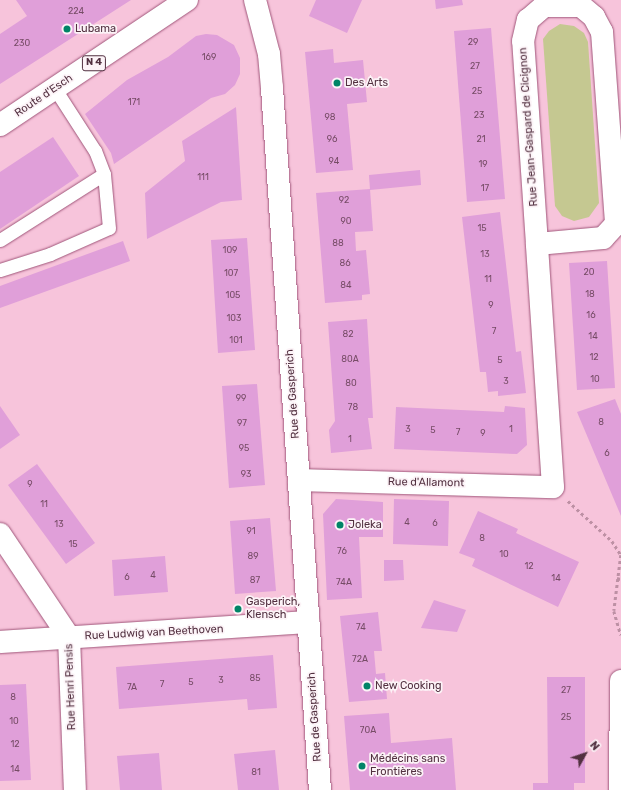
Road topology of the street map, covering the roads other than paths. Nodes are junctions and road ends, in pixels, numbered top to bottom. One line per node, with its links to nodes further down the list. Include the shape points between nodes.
1 (188, 0): 3 (street, Route d'Esch / N 4)
2 (255, 0): 9 (street, Rue de Gasperich, via 269,54 272,82)
3 (55, 89): 4 (street, Route d'Esch / N 4); 5 (lane, via 95,151)
4 (0, 125)
5 (104, 174): 6 (lane); 8 (lane, via 109,228 50,254)
6 (0, 240)
7 (537, 244): 7 (street, Rue Jean-Gaspard de Cicignon, via 603,238 616,224 602,32 594,17 581,6 544,6 528,20 523,41); 10 (street, Rue Jean-Gaspard de Cicignon)
8 (0, 270)
9 (299, 480): 10 (street, Rue d'Allamont); 12 (street, Rue de Gasperich)
10 (552, 487)
11 (0, 534): 13 (street, Rue Henri Pensis)
12 (308, 622): 13 (street, Rue Ludwig van Beethoven); 18 (street, Rue de Gasperich)
13 (69, 637): 14 (street, Rue Ludwig van Beethoven); 17 (street, Rue Henri Pensis)
14 (0, 642)
15 (621, 681): 16 (street)
16 (620, 784)
17 (75, 790)
18 (320, 790)

